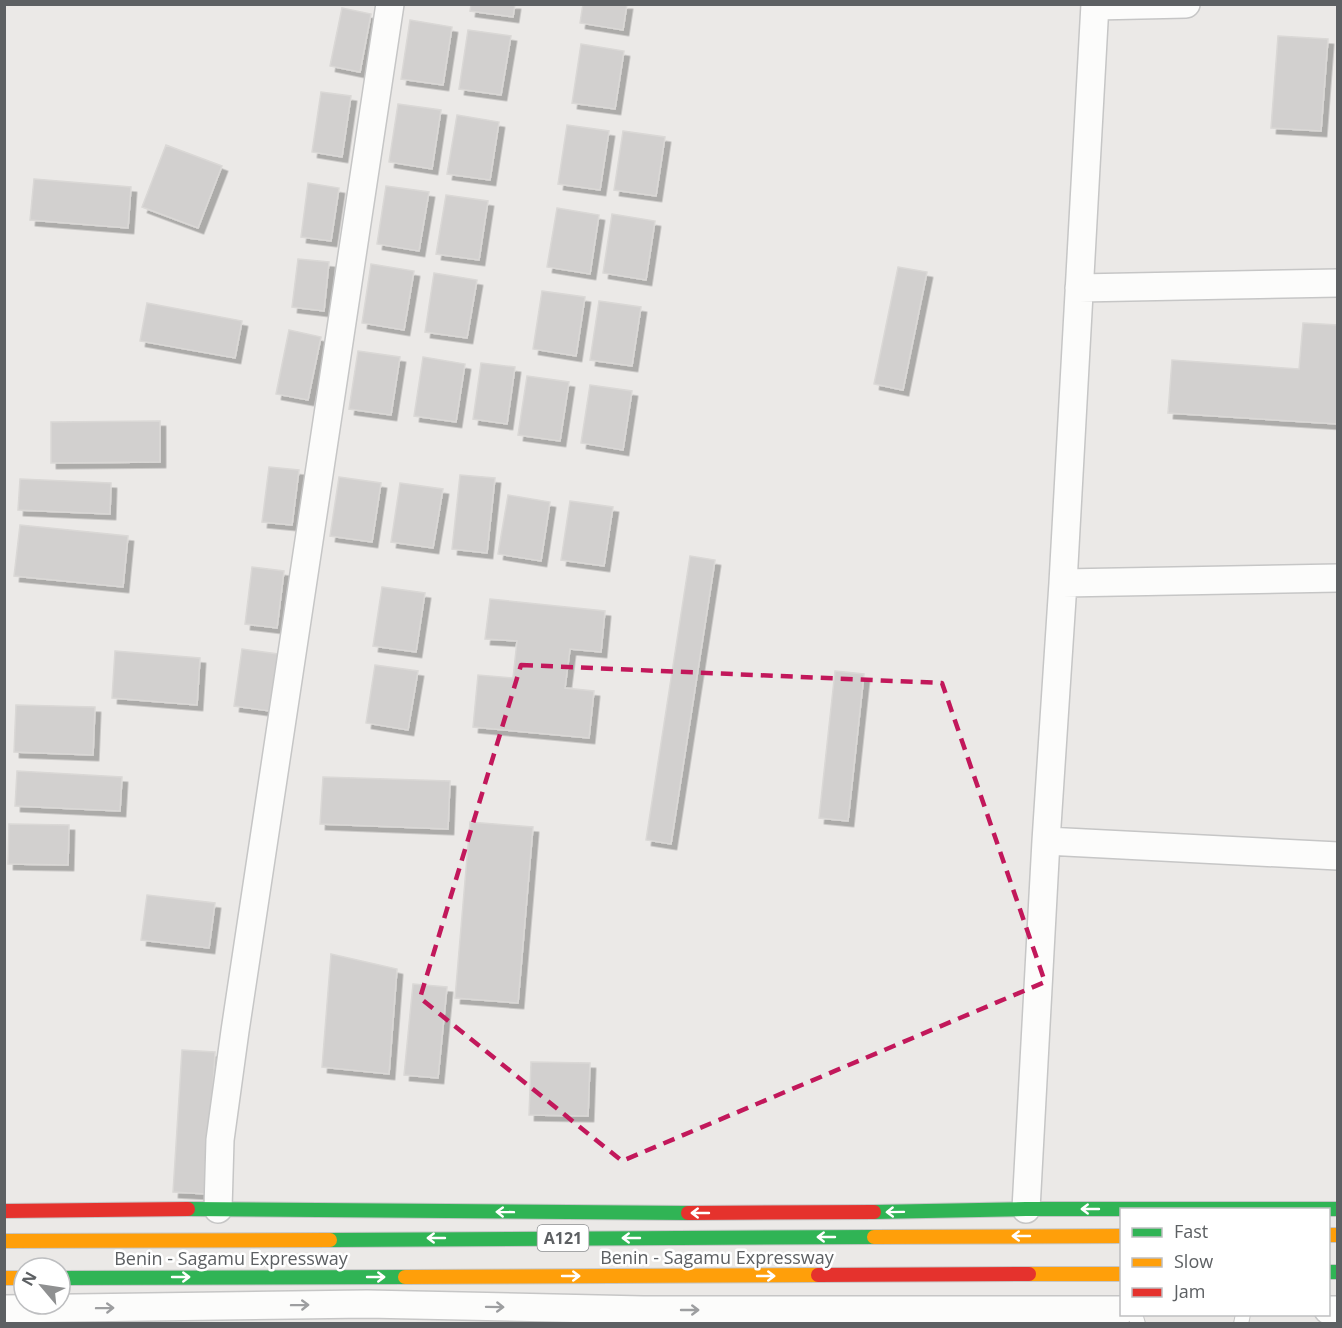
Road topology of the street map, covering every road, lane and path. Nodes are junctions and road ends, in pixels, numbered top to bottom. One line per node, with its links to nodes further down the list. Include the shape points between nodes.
1 (390, 4): 10 (street, via 235,1031 220,1140)
2 (1186, 4): 3 (street)
3 (1095, 5): 5 (street)
4 (1338, 283): 5 (street)
5 (1079, 288): 7 (street)
6 (1338, 579): 7 (street)
7 (1064, 583): 8 (street)
8 (1046, 841): 9 (street); 11 (street)
9 (1338, 856)
10 (218, 1209): 11 (main road, one-way to 10, via 843,1213); 13 (main road)
11 (1026, 1209): 12 (main road, one-way to 11)
12 (1120, 1209)
13 (4, 1211)
14 (1120, 1236): 15 (main road, A121, one-way to 15)
15 (4, 1241)
16 (1120, 1274): 17 (main road, Benin - Sagamu Expressway / A121, one-way to 16)
17 (72, 1278)
18 (415, 1314): 19 (street, one-way to 19, via 643,1310); 20 (street, one-way to 18)
19 (1105, 1315)
20 (72, 1316)

